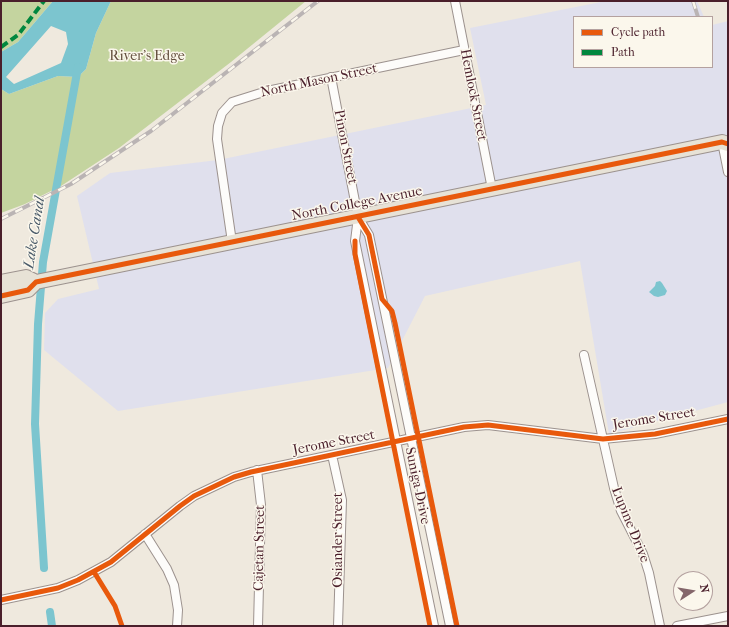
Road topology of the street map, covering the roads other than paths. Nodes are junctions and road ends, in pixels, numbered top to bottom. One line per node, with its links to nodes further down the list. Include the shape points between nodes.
1 (455, 1): 2 (street, Hemlock Street)
2 (464, 50): 3 (street, North Mason Street); 6 (street, Hemlock Street)
3 (331, 77): 7 (street, Pinon Street); 8 (street, North Mason Street, via 267,91 232,102 222,113 218,126 218,156)
4 (726, 141): 5 (street); 6 (highway, North College Avenue)
5 (728, 172)
6 (492, 189): 7 (highway, North College Avenue)
7 (358, 216): 8 (highway, North College Avenue); 14 (street, Suniga Drive, via 369,235); 16 (street, Suniga Drive, via 355,241)
8 (232, 242): 10 (highway, North College Avenue)
9 (1, 282): 10 (highway, North College Avenue, via 26,277)
10 (36, 282): 11 (highway, North College Avenue, via 28,290)
11 (1, 296)
12 (584, 355): 15 (street, Lupine Drive)
13 (728, 419): 15 (street, Jerome Street, via 655,434)
14 (411, 439): 15 (street, Jerome Street, via 464,427 488,425); 16 (street, Jerome Street); 27 (street, Suniga Drive)
15 (603, 439): 28 (street, Lupine Drive, via 621,511 643,554 649,573)
16 (396, 442): 17 (street, Jerome Street); 26 (street, Suniga Drive)
17 (332, 455): 18 (street, Jerome Street); 25 (street, Osiander Street, via 342,500)
18 (258, 470): 19 (street, Jerome Street, via 234,477 194,496); 24 (street, Cajetan Street, via 261,505)
19 (145, 534): 20 (street, Jerome Street, via 111,562 78,580 58,588); 23 (street, via 174,585)
20 (1, 600)
21 (728, 616): 22 (street)
22 (703, 623): 29 (street)
23 (178, 626)
24 (258, 626)
25 (338, 626)
26 (434, 626)
27 (450, 626)
28 (660, 626)
29 (677, 626)

